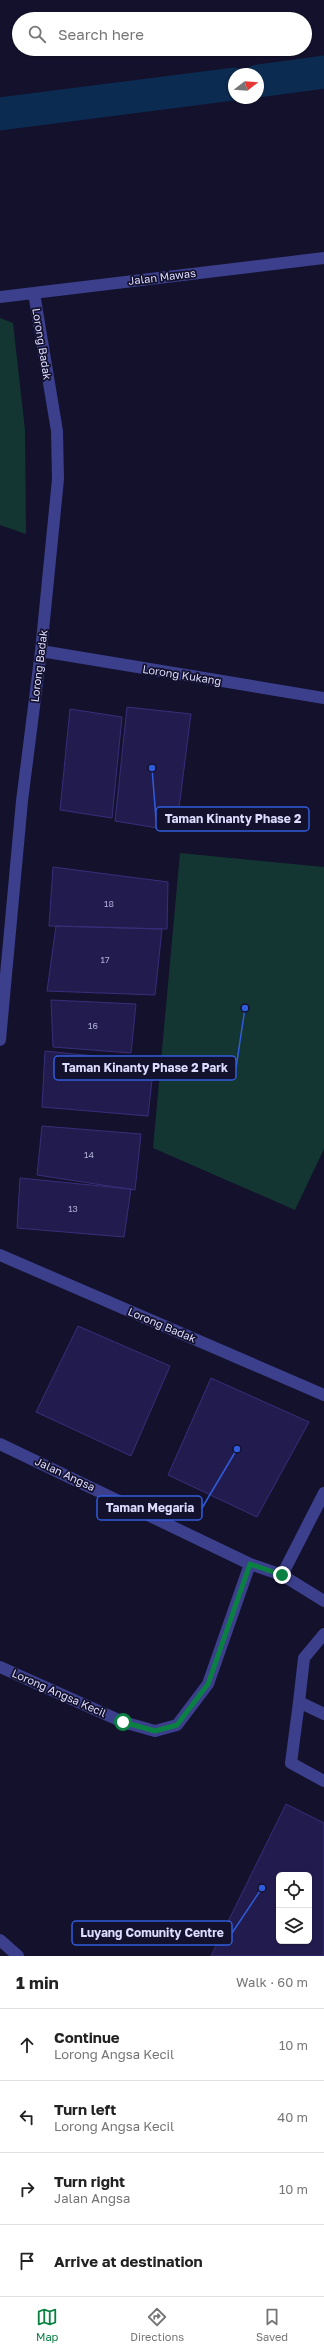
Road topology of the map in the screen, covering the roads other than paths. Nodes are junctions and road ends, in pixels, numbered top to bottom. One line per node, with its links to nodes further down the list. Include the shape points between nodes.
1 (324, 258): 2 (street, Jalan Mawas)
2 (34, 293): 3 (street, Jalan Mawas); 4 (street, Lorong Badak, via 57,431 58,479)
3 (0, 297)
4 (41, 651): 5 (street, Lorong Kukang); 6 (street, Lorong Badak, via 22,802)
5 (324, 698)
6 (0, 1040)
7 (0, 1254): 8 (street, Lorong Badak)
8 (324, 1395)
9 (0, 1444): 11 (street, Jalan Angsa)
10 (324, 1493): 12 (street)
11 (250, 1564): 12 (street, Jalan Angsa); 15 (street, Lorong Angsa Kecil, via 208,1684 177,1725 155,1731 123,1722)
12 (282, 1575): 13 (street, Jalan Angsa)
13 (324, 1601)
14 (324, 1634): 16 (street, via 304,1658)
15 (0, 1667)
16 (299, 1702): 17 (street); 18 (street, via 291,1763)
17 (324, 1714)
18 (324, 1781)
19 (0, 1940): 20 (street)
20 (18, 1956)

